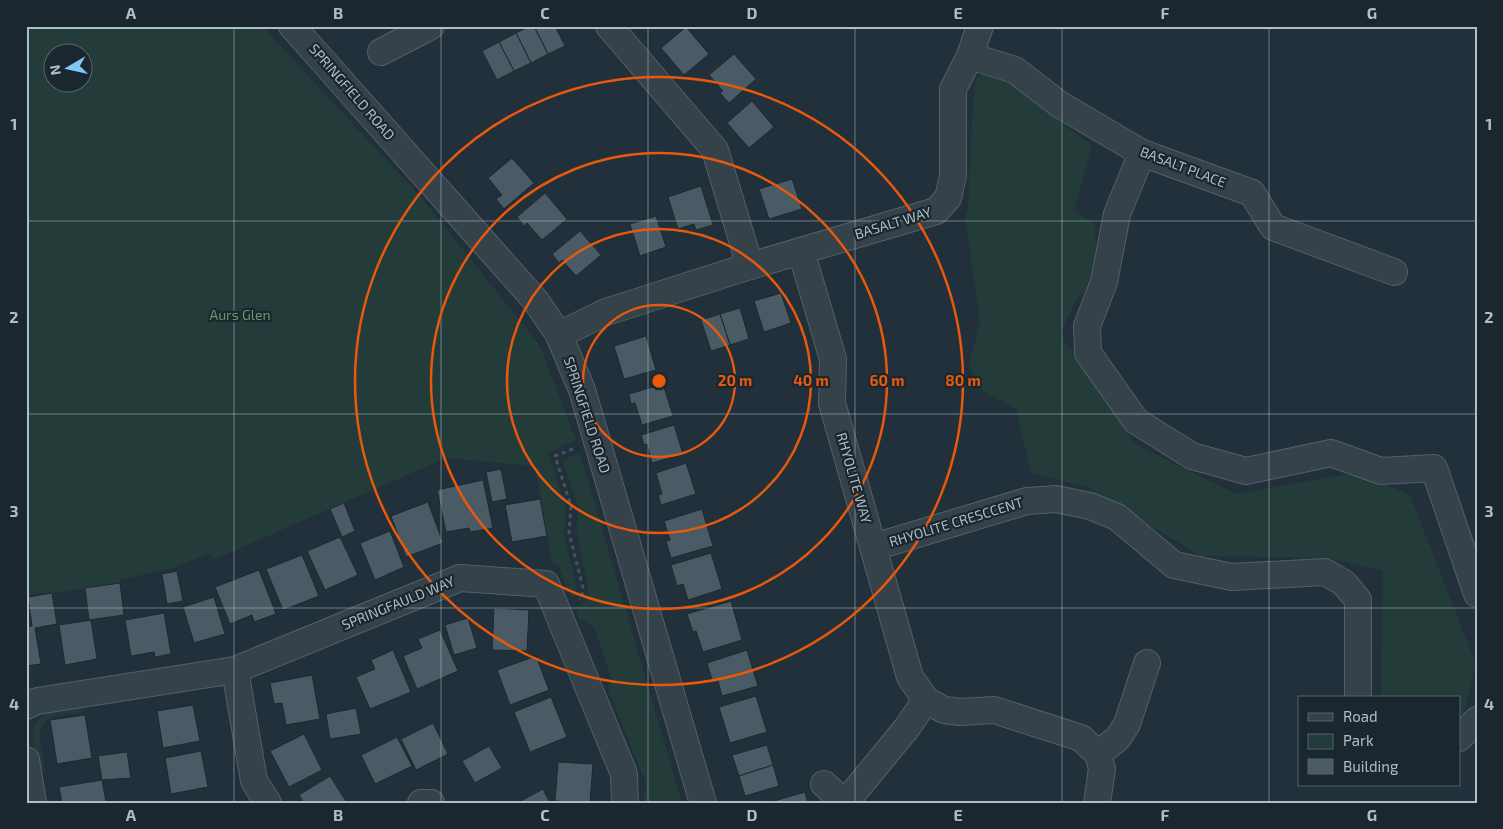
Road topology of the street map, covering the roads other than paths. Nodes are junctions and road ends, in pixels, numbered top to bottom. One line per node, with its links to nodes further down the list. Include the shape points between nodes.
1 (292, 26): 11 (street, SPRINGFIELD ROAD, via 536,301)
2 (432, 26): 5 (street)
3 (609, 26): 9 (street, via 715,150)
4 (980, 26): 6 (street, BASALT WAY)
5 (381, 52)
6 (970, 56): 7 (street, BASALT PLACE, via 1015,70 1059,104); 8 (street, BASALT WAY, via 953,89 953,176 948,198 936,211)
7 (1142, 153): 10 (street, BASALT PLACE, via 1252,193 1273,227); 13 (street, via 1117,214 1104,282 1087,326 1088,353 1136,421 1192,456 1246,471 1331,454 1381,471 1434,468)
8 (801, 251): 9 (street, BASALT WAY); 12 (street, RHYOLITE WAY, via 833,359 832,403)
9 (750, 266): 11 (street, BASALT WAY, via 606,312)
10 (1394, 272)
11 (559, 335): 29 (street, SPRINGFIELD ROAD, via 582,390)
12 (874, 547): 16 (street, RHYOLITE CRESCCENT, via 1027,501 1056,499 1090,506 1117,517 1174,565 1232,577 1325,572 1344,583 1358,600); 17 (street, RHYOLITE WAY, via 910,677)
13 (1477, 594)
14 (1147, 663): 21 (street, via 1127,724 1118,738)
15 (235, 670): 18 (street, SPRINGFAULD WAY, via 37,701); 25 (street, via 254,781); 28 (street, SPRINGFAULD WAY, via 460,578 546,584 624,774)
16 (1358, 696)
17 (926, 700): 21 (street, RHYOLITE WAY, via 944,710 994,710 1081,738); 30 (street)
18 (26, 706)
19 (1477, 720): 20 (street)
20 (1460, 737)
21 (1098, 754): 31 (street, via 1102,769)
22 (26, 760): 24 (street)
23 (824, 784): 30 (street)
24 (33, 803)
25 (268, 803)
26 (422, 803): 27 (street)
27 (432, 803)
28 (626, 803)
29 (703, 803)
30 (845, 803)
31 (1097, 803)

